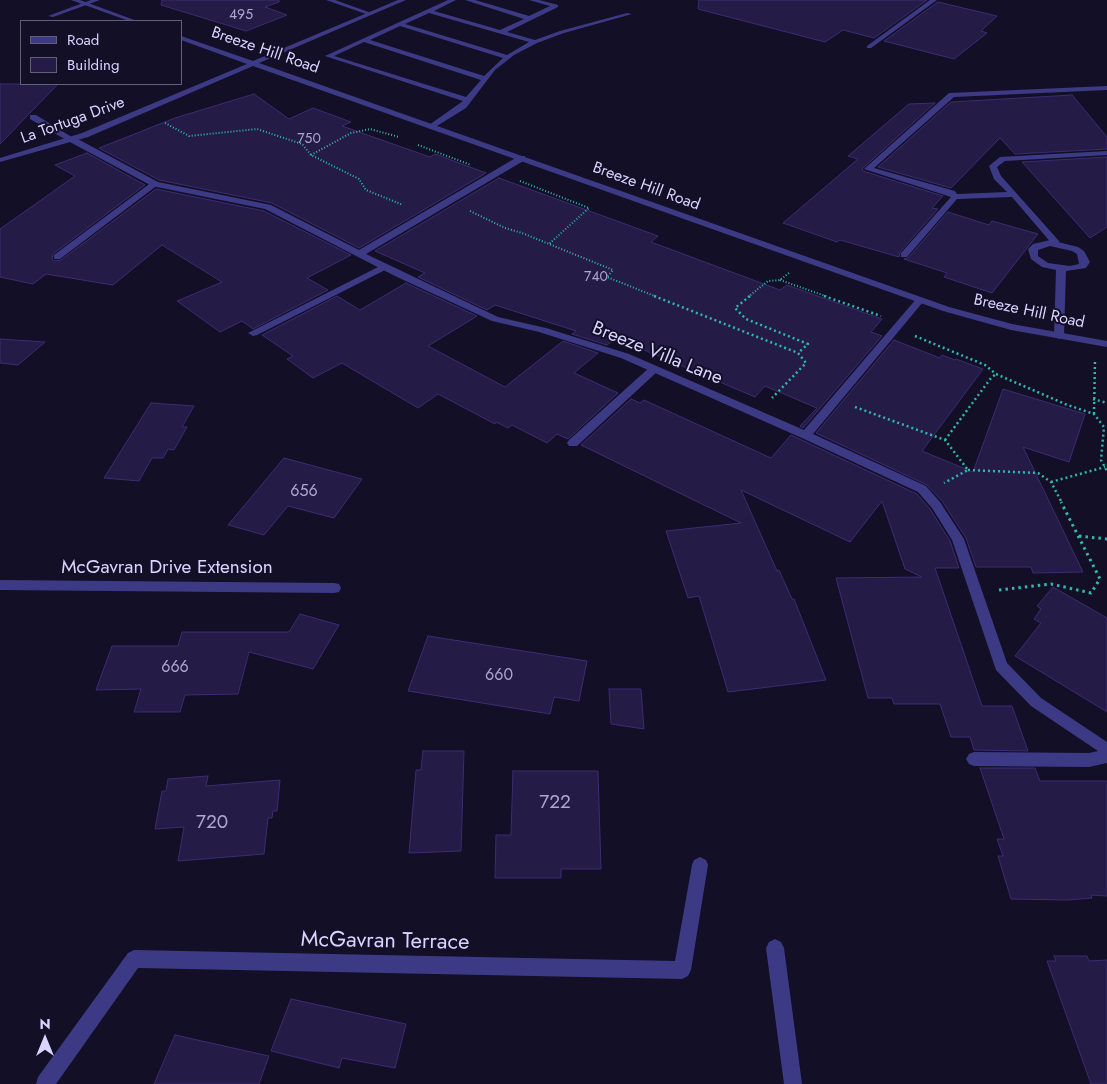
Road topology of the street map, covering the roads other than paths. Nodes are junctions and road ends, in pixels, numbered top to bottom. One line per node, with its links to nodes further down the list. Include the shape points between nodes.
1 (74, 0): 9 (street)
2 (97, 0): 9 (street)
3 (328, 0): 11 (street)
4 (403, 0): 11 (street, La Tortuga Drive)
5 (453, 0): 10 (street)
6 (468, 0): 14 (street)
7 (532, 0): 14 (street, via 556,6)
8 (934, 0): 21 (street)
9 (85, 4): 13 (street); 15 (street)
10 (430, 10): 16 (street); 17 (street)
11 (371, 14): 23 (street, La Tortuga Drive)
12 (629, 14): 20 (street)
13 (51, 16)
14 (530, 18): 17 (street)
15 (131, 20)
16 (399, 24): 19 (street); 22 (street)
17 (501, 32): 20 (street)
18 (182, 38): 23 (street, Breeze Hill Road)
19 (364, 40): 24 (street); 26 (street, via 328,56)
20 (535, 42): 22 (street)
21 (869, 47)
22 (508, 58): 24 (street)
23 (254, 63): 28 (street, Breeze Hill Road); 29 (street, La Tortuga Drive)
24 (486, 79): 26 (street)
25 (1107, 88): 35 (street, via 952,95 868,169 952,193)
26 (468, 100): 28 (street)
27 (34, 117): 29 (street, Breeze Villa Lane)
28 (429, 126): 31 (street, Breeze Hill Road)
29 (71, 140): 32 (street, La Tortuga Drive); 33 (street, Breeze Villa Lane)
30 (1107, 153): 34 (street, via 1003,160 993,166 997,177)
31 (522, 158): 37 (street); 42 (street, Breeze Hill Road)
32 (0, 160)
33 (155, 184): 37 (street, Breeze Villa Lane, via 268,207); 39 (street)
34 (1014, 194): 35 (street); 36 (street)
35 (955, 197): 38 (street)
36 (1056, 243): 41 (street, via 1036,246 1032,253 1038,261); 41 (street, via 1075,249 1085,262 1083,266)
37 (359, 254): 40 (street, Breeze Villa Lane)
38 (904, 255)
39 (57, 257)
40 (384, 268): 43 (street); 46 (street, Breeze Villa Lane, via 495,320 542,330 625,356)
41 (1061, 269): 44 (street)
42 (920, 300): 44 (street, Breeze Hill Road, via 1011,327); 47 (street)
43 (253, 332)
44 (1059, 336): 45 (street, Breeze Hill Road)
45 (1107, 344)
46 (654, 369): 47 (street, Breeze Villa Lane); 48 (street)
47 (806, 435): 51 (street, Breeze Villa Lane, via 925,492 958,539 1002,666 1036,702)
48 (573, 442)
49 (0, 585): 50 (street, McGavran Drive Extension)
50 (334, 588)
51 (1107, 750)
52 (1107, 756): 53 (street, via 1089,760)
53 (974, 759)
54 (700, 865): 56 (street, McGavran Terrace, via 682,970 134,959)
55 (775, 948): 57 (street)
56 (45, 1084)
57 (793, 1084)

